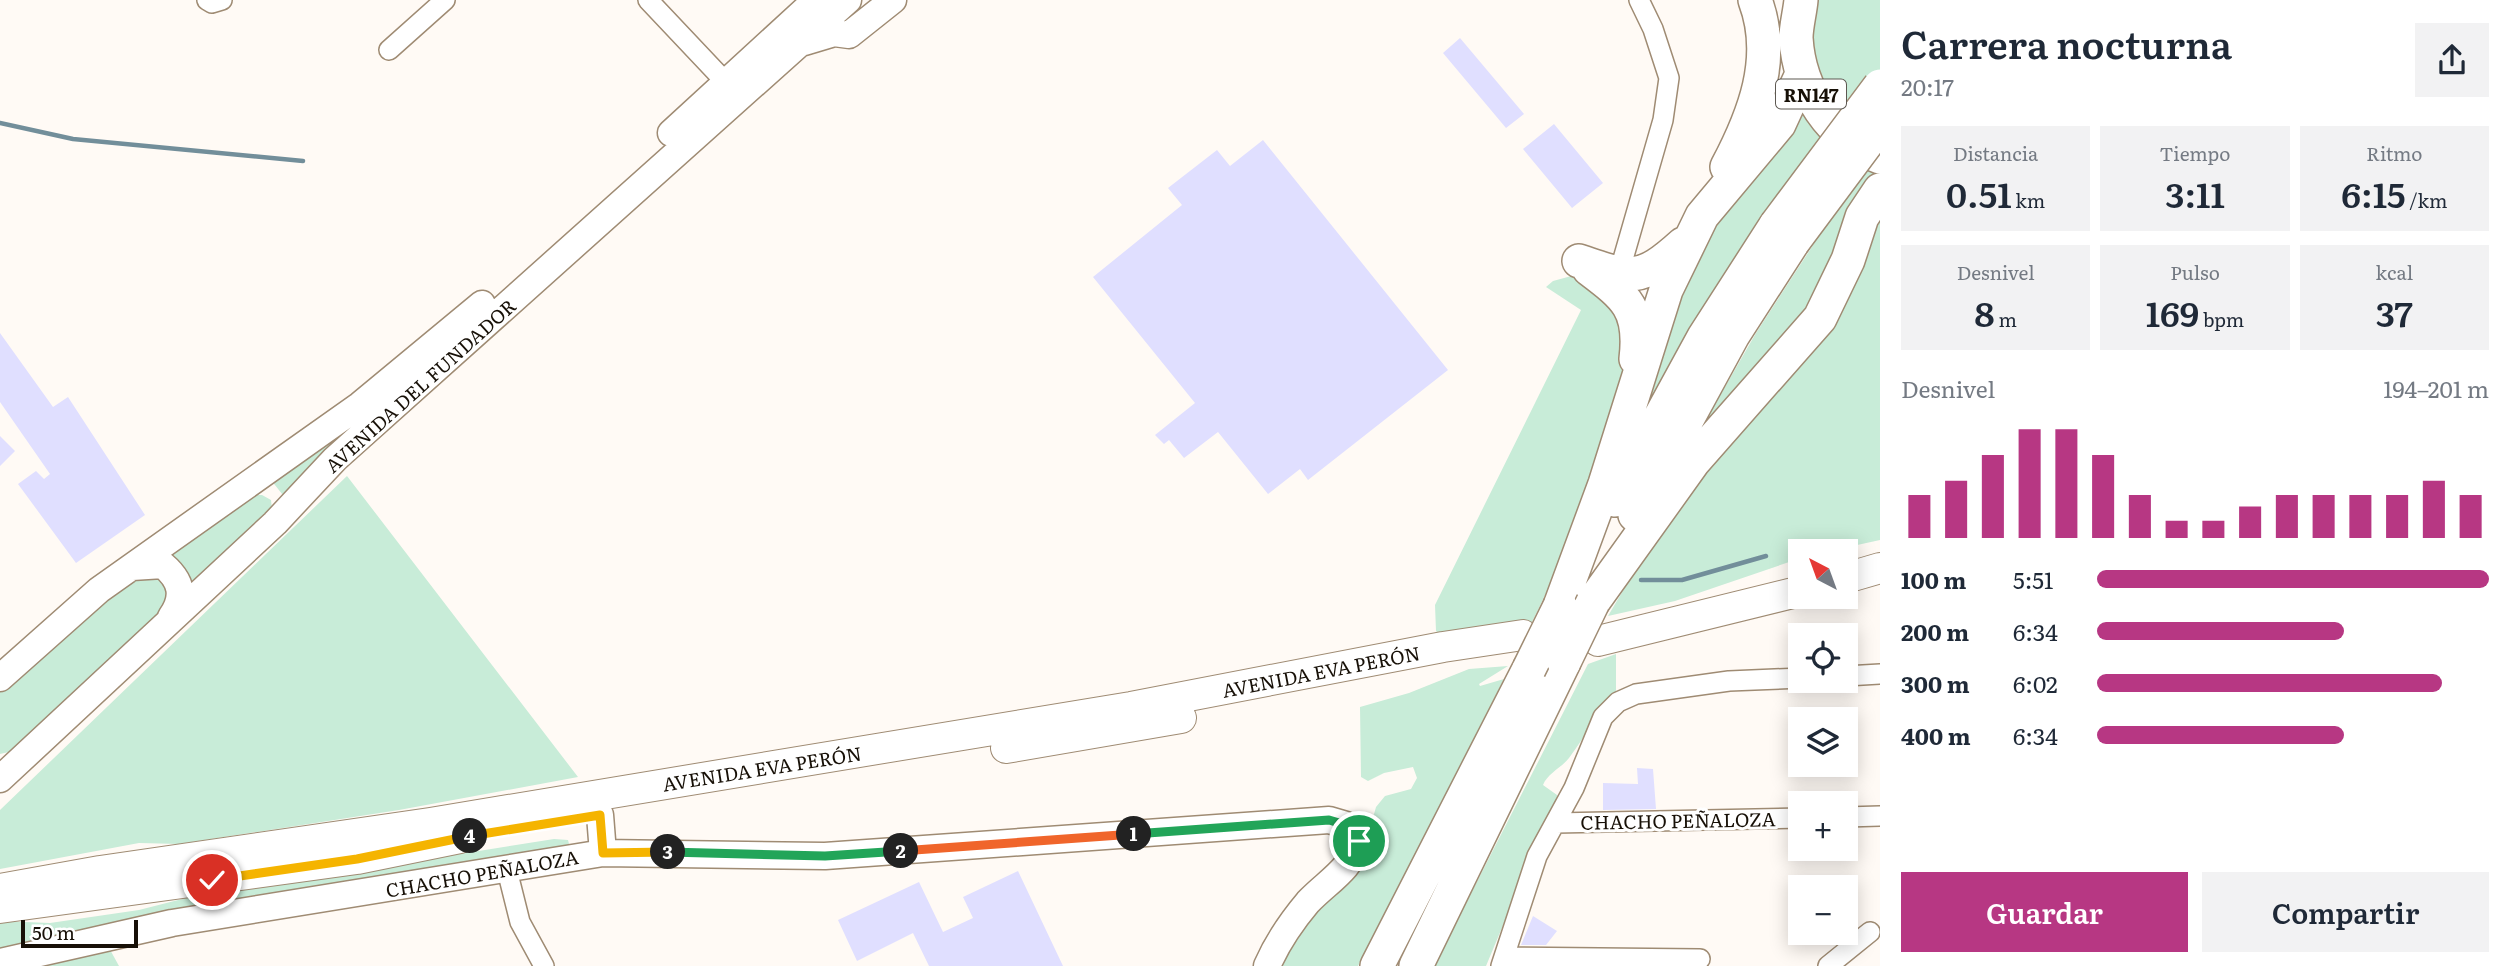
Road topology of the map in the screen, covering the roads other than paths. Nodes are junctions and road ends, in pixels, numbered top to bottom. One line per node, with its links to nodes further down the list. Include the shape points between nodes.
1 (445, 0): 12 (street)
2 (648, 0): 15 (street)
3 (816, 0): 15 (main road, AVENIDA DEL FUNDADOR)
4 (848, 0): 11 (main road, AVENIDA DEL FUNDADOR)
5 (893, 0): 11 (main road, via 849,35 834,33)
6 (1639, 0): 21 (street, via 1669,78 1663,120)
7 (1755, 0): 19 (highway, via 1765,45 1756,102)
8 (1783, 0): 10 (highway, RN147)
9 (1801, 0): 10 (highway, RN147)
10 (1796, 36): 13 (highway, RN147)
11 (799, 43): 15 (main road, AVENIDA DEL FUNDADOR)
12 (389, 50)
13 (1802, 74): 17 (highway, RN147, via 1818,109 1844,137); 19 (highway, via 1779,124)
14 (1880, 86): 20 (highway, bridge)
15 (732, 89): 23 (main road, AVENIDA DEL FUNDADOR, via 360,405); 24 (main road, AVENIDA DEL FUNDADOR, via 335,459)
16 (1880, 125): 20 (highway, bridge)
17 (1880, 157)
18 (1880, 190): 34 (highway, via 1862,218 1834,293 1809,334 1694,461)
19 (1702, 216): 21 (highway, via 1685,243 1653,270); 22 (highway, via 1666,290)
20 (1785, 233): 32 (highway, via 1691,358); 34 (highway, via 1685,418)
21 (1619, 273): 22 (highway, via 1579,261 1623,295 1637,321)
22 (1631, 396): 32 (highway, via 1605,484)
23 (259, 476): 24 (main road, via 278,499); 27 (main road, AVENIDA DEL FUNDADOR)
24 (275, 523): 33 (main road, AVENIDA DEL FUNDADOR)
25 (1880, 546): 26 (main road)
26 (1858, 553)
27 (132, 567): 33 (main road, via 163,565 178,581 180,604); 36 (main road, AVENIDA DEL FUNDADOR)
28 (1880, 568): 30 (main road)
29 (1788, 574): 34 (main road, via 1676,607)
30 (1858, 574)
31 (1788, 592): 34 (main road)
32 (1560, 606): 35 (highway, bridge)
33 (171, 618): 40 (main road, AVENIDA DEL FUNDADOR)
34 (1599, 622): 58 (highway, bridge, via 1564,662)
35 (1521, 652): 42 (main road, AVENIDA EVA PERÓN, via 1431,665 1131,728); 49 (main road, AVENIDA EVA PERÓN, via 1432,649 1144,705); 57 (highway)
36 (3, 669)
37 (1880, 674): 38 (street)
38 (1858, 675)
39 (1788, 679): 46 (street, via 1729,681 1636,694 1618,702 1603,717)
40 (12, 760): 41 (main road, AVENIDA DEL FUNDADOR)
41 (0, 779)
42 (600, 815): 47 (main road); 50 (main road, AVENIDA EVA PERÓN, via 432,842 344,862)
43 (1880, 816): 44 (street)
44 (1858, 817)
45 (1788, 818): 46 (street, CHACHO PEÑALOZA)
46 (1556, 823): 53 (street, via 1538,856)
47 (603, 853): 48 (main road, CHACHO PEÑALOZA); 56 (main road, CHACHO PEÑALOZA, via 825,856 1329,820 1346,825 1359,841 1356,854 1347,868 1309,901)
48 (507, 870): 54 (main road, CHACHO PEÑALOZA, via 172,923); 55 (street, via 520,922)
49 (0, 889)
50 (0, 908)
51 (1870, 932): 59 (street)
52 (1700, 959): 53 (street)
53 (1502, 961)
54 (0, 962)
55 (544, 966)
56 (1267, 966)
57 (1377, 966)
58 (1416, 966)
59 (1828, 966)

